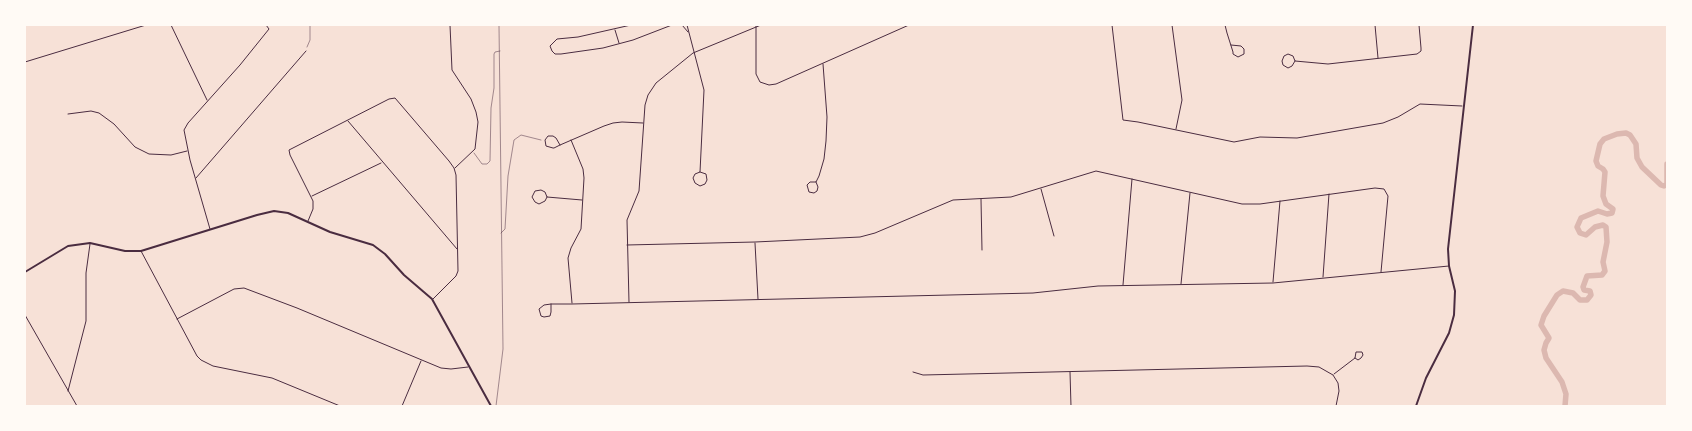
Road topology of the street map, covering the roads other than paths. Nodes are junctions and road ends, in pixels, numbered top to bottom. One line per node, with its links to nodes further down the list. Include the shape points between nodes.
1 (146, 25): 25 (street)
2 (171, 25): 28 (street)
3 (266, 25): 28 (street, via 269,29)
4 (450, 25): 38 (street, via 452,70 471,99 478,122 477,144 473,152)
5 (631, 25): 18 (street)
6 (672, 25): 20 (street)
7 (682, 25): 19 (street)
8 (687, 25): 19 (street)
9 (761, 25): 17 (street)
10 (908, 25): 27 (street)
11 (1112, 25): 33 (street, via 1123,120)
12 (1172, 25): 33 (street, via 1182,100)
13 (1225, 25): 21 (street)
14 (1375, 25): 24 (street)
15 (1419, 25): 24 (street, via 1420,53)
16 (1473, 25): 29 (street)
17 (756, 26): 23 (street); 27 (street, via 756,72 764,84 776,84)
18 (615, 30): 20 (street); 20 (street, via 557,39 550,46 552,52 561,54)
19 (688, 33): 23 (street)
20 (619, 44)
21 (1231, 45): 21 (street, via 1241,46 1244,54 1235,56)
22 (306, 51): 40 (street)
23 (693, 53): 32 (street, via 652,87 646,100); 39 (street, via 704,90)
24 (1378, 59): 26 (street, via 1332,64)
25 (25, 62)
26 (1295, 62): 26 (street, via 1288,68 1282,59 1290,54)
27 (823, 64): 42 (street, via 826,141)
28 (208, 101): 36 (street, via 184,130)
29 (1463, 106): 33 (street, via 1420,104 1383,124 1290,139 1260,137 1234,142); 60 (street, via 1448,244)
30 (68, 114): 36 (street, via 99,113 136,147 149,154 171,155)
31 (348, 120): 37 (street); 38 (street, via 395,98); 46 (street, via 289,150)
32 (644, 123): 34 (street, via 613,123); 56 (street, via 640,185 627,220)
33 (1176, 130)
34 (571, 140): 35 (street); 49 (street, via 583,169)
35 (560, 145): 35 (street, via 550,148 545,141 548,136 553,136)
36 (188, 150): 40 (street)
37 (382, 162): 46 (street); 58 (street)
38 (454, 168): 58 (street)
39 (700, 172): 39 (street, via 693,178 700,186 707,179 705,173)
40 (196, 178): 52 (street)
41 (1132, 179): 43 (street, via 1096,171); 44 (street); 66 (street)
42 (816, 182): 42 (street, via 808,183 808,191 817,192)
43 (1040, 189): 48 (street, via 1011,198); 53 (street)
44 (1190, 192): 50 (street, via 1242,204); 65 (street)
45 (1329, 194): 50 (street); 62 (street, via 1375,188 1384,189 1388,194); 63 (street)
46 (312, 196): 51 (street, via 314,205)
47 (546, 197): 47 (street, via 541,190 533,195 539,204); 49 (street)
48 (981, 199): 54 (street, via 953,200 860,237); 59 (street)
49 (582, 200): 71 (street, via 580,230 568,258)
50 (1280, 201): 64 (street)
51 (308, 221): 52 (street, via 288,212 274,211); 67 (street, via 379,248)
52 (210, 229): 57 (street)
53 (1054, 236)
54 (755, 242): 56 (street); 68 (street)
55 (90, 243): 57 (street, via 125,251); 61 (street, via 68,246); 80 (street, via 86,321)
56 (628, 245): 69 (street)
57 (141, 250): 73 (street)
58 (458, 250): 67 (street, via 457,274)
59 (982, 250)
60 (1449, 266): 62 (street); 87 (street, via 1455,291 1453,321)
61 (25, 272)
62 (1381, 272): 63 (street)
63 (1323, 278): 64 (street)
64 (1273, 283): 65 (street)
65 (1181, 285): 66 (street)
66 (1123, 286): 68 (street, via 1033,293)
67 (432, 299): 76 (street)
68 (758, 300): 69 (street)
69 (629, 303): 71 (street)
70 (551, 304): 70 (street, via 550,316 541,316 540,307); 71 (street)
71 (572, 304)
72 (25, 315): 80 (street)
73 (177, 319): 75 (street, via 234,289 249,289); 82 (street, via 204,363 272,378)
74 (1355, 358): 79 (street)
75 (421, 360): 76 (street, via 446,369); 83 (street)
76 (469, 366): 84 (street)
77 (913, 372): 78 (street, via 923,375)
78 (1070, 372): 79 (street, via 1307,366 1319,367); 85 (street)
79 (1333, 375): 86 (street, via 1339,391)
80 (68, 390): 81 (street)
81 (77, 406)
82 (340, 406)
83 (402, 406)
84 (491, 406)
85 (1071, 406)
86 (1336, 406)
87 (1416, 406)

